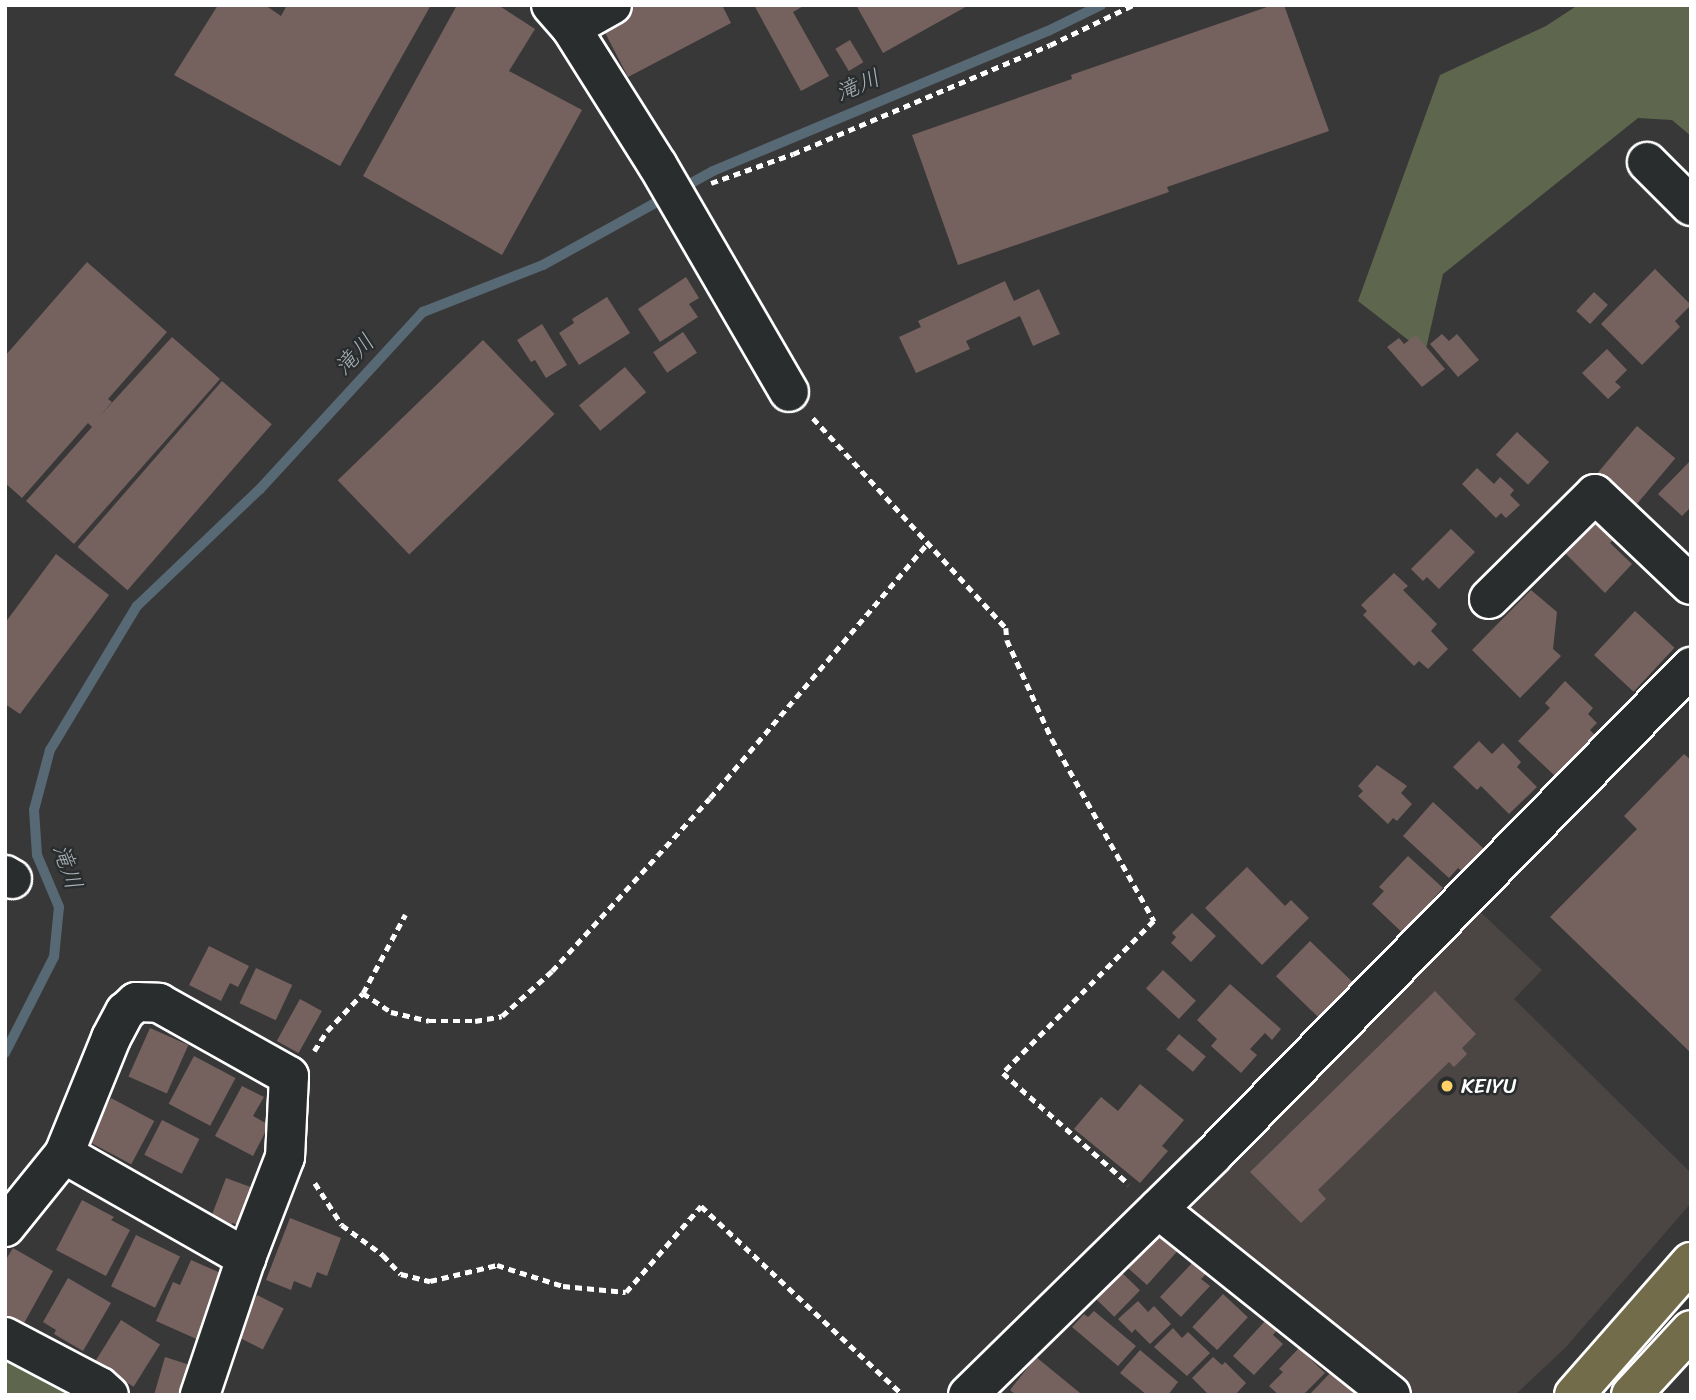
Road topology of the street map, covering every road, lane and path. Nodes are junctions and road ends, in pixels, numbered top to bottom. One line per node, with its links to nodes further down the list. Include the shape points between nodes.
1 (612, 5): 3 (street)
2 (1133, 5): 5 (path, via 793,154 692,191)
3 (561, 17): 5 (street)
4 (1647, 162): 6 (street)
5 (671, 188): 7 (street)
6 (1691, 206)
7 (789, 392): 8 (path)
8 (928, 543): 13 (path, via 710,798 552,971 502,1016 429,1021 391,1012); 17 (path, via 1006,628 1007,640 1052,739 1154,921 1003,1073)
9 (1691, 585): 10 (street, via 1595,494)
10 (1489, 599)
11 (1691, 667): 17 (street)
12 (405, 915): 13 (path)
13 (363, 993): 14 (path, via 327,1031 306,1065)
14 (289, 1076): 15 (street); 16 (street, via 159,1003 136,1002 111,1038)
15 (288, 1127): 19 (street, via 285,1157); 25 (path, via 311,1178 342,1225 401,1274 430,1281 496,1265 563,1286 626,1292 701,1206)
16 (65, 1154): 18 (street); 19 (street)
17 (1158, 1209): 26 (street); 27 (street)
18 (5, 1227)
19 (246, 1258): 24 (street)
20 (1691, 1262): 28 (highway)
21 (1689, 1334): 29 (highway)
22 (5, 1337): 23 (street)
23 (109, 1395)
24 (200, 1395)
25 (903, 1395)
26 (968, 1395)
27 (1391, 1395)
28 (1574, 1395)
29 (1631, 1395)

